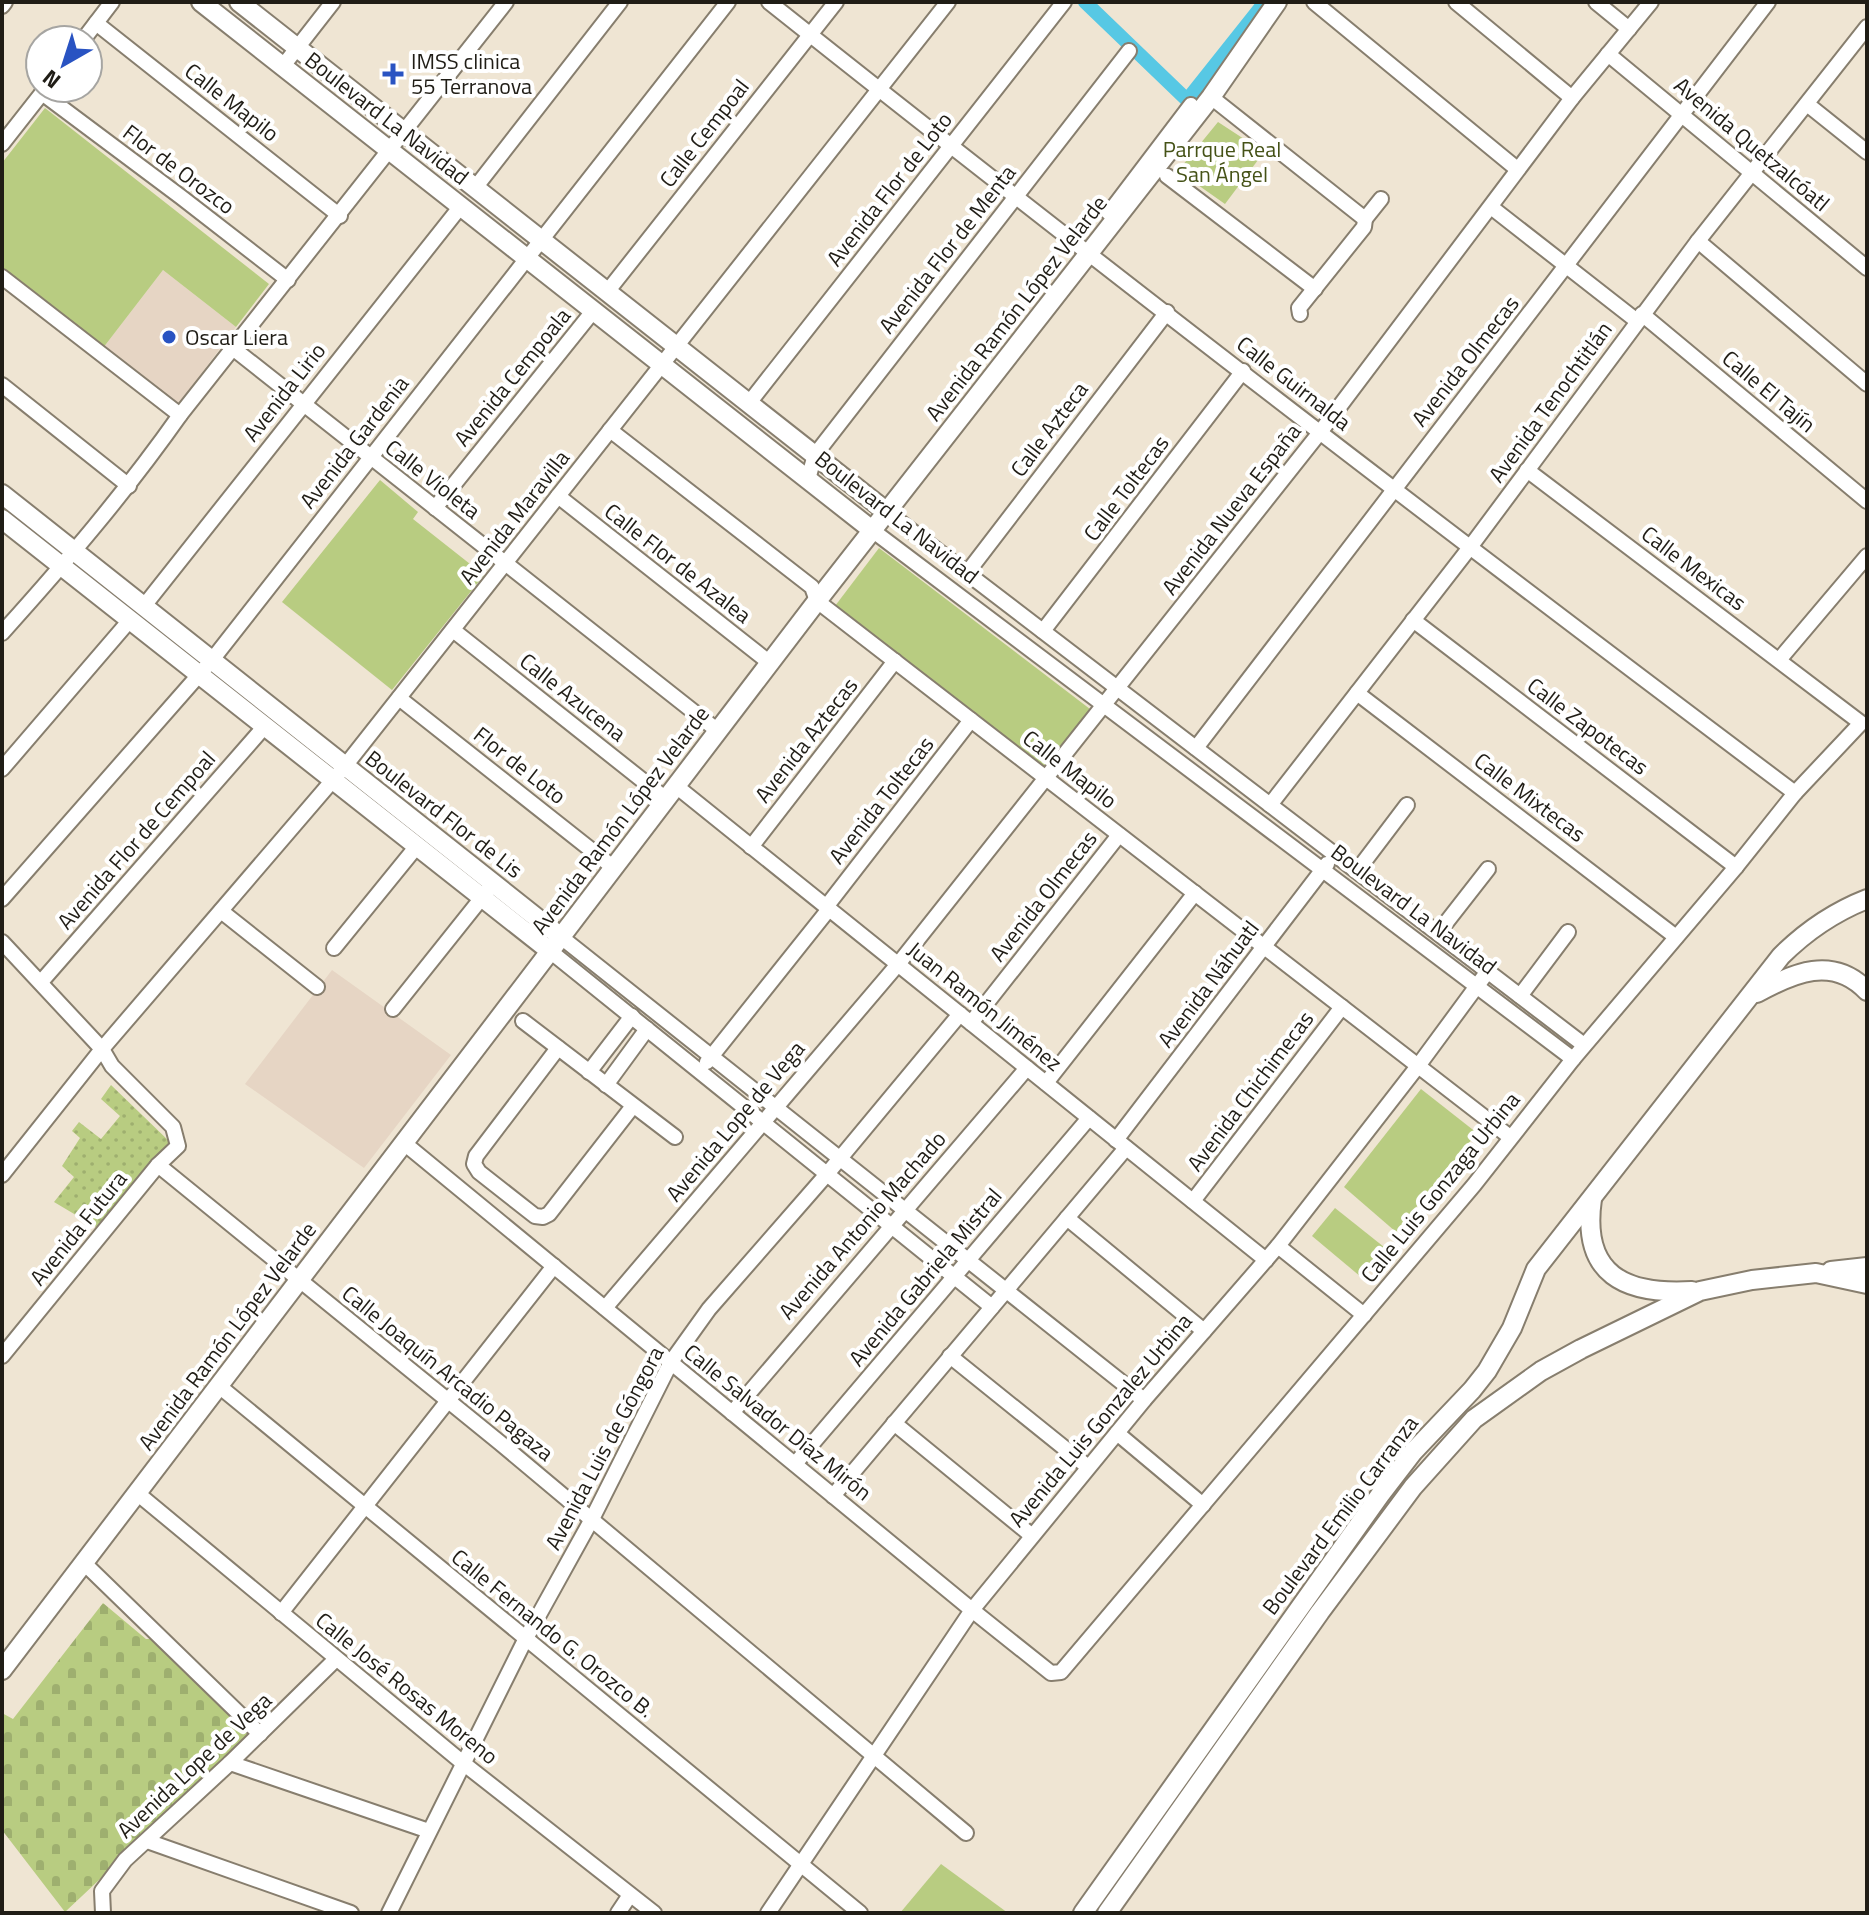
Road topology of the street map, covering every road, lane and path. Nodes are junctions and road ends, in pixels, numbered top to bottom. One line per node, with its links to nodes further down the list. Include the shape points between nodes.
1 (112, 2): 18 (street)
2 (201, 2): 25 (street, Boulevard La Navidad)
3 (239, 2): 22 (street, Boulevard La Navidad)
4 (333, 2): 22 (street)
5 (506, 2): 34 (street)
6 (620, 2): 42 (street)
7 (728, 2): 49 (street, Avenida Gardenia)
8 (769, 2): 21 (street, Calle Guirnalda)
9 (836, 2): 21 (street, Calle Cempoal)
10 (948, 2): 26 (street, Avenida Maravilla)
11 (1064, 2): 36 (street, Avenida Flor de Loto)
12 (1277, 2): 27 (street, Avenida Ramón López Velarde)
13 (1314, 2): 39 (street)
14 (1456, 2): 28 (street)
15 (1596, 2): 20 (street)
16 (1651, 2): 20 (street, Avenida Nueva España)
17 (1768, 2): 33 (street, Avenida Olmecas)
18 (96, 23): 47 (street, Calle Mapilo)
19 (1867, 27): 31 (street, Avenida Tenochtitlán)
20 (1629, 29): 24 (street, Avenida Nueva España)
21 (810, 35): 26 (street, Calle Guirnalda); 58 (street, Calle Cempoal)
22 (297, 47): 25 (street); 34 (street, Boulevard La Navidad)
23 (1129, 51): 43 (street, Avenida Flor de Menta)
24 (1608, 54): 28 (street, Avenida Nueva España); 33 (street, Avenida Quetzalcóatl)
25 (283, 66): 37 (street, Boulevard La Navidad)
26 (879, 89): 36 (street, Calle Guirnalda); 63 (street, Avenida Maravilla)
27 (1211, 97): 48 (street); 51 (street, Avenida Ramón López Velarde)
28 (1572, 98): 39 (street, Avenida Nueva España)
29 (34, 104): 35 (street)
30 (61, 104): 56 (street, Flor de Orozco)
31 (1807, 104): 38 (street); 40 (street, Avenida Tenochtitlán)
32 (1191, 105): 51 (street)
33 (1682, 114): 40 (street, Avenida Quetzalcóatl); 53 (street, Avenida Olmecas)
34 (405, 132): 37 (street); 42 (street, Boulevard La Navidad)
35 (2, 144)
36 (951, 146): 43 (street, Calle Guirnalda); 70 (street, Avenida Flor de Loto)
37 (390, 150): 45 (street, Boulevard La Navidad); 47 (street)
38 (1867, 152)
39 (1517, 169): 46 (street, Avenida Nueva España)
40 (1752, 173): 50 (street, Avenida Tenochtitlán); 54 (street, Avenida Quetzalcóatl)
41 (1167, 176): 57 (street)
42 (475, 188): 49 (street, Boulevard La Navidad)
43 (1016, 197): 51 (street, Calle Guirnalda); 74 (street, Avenida Flor de Menta)
44 (1381, 199): 48 (street)
45 (461, 206): 52 (street, Boulevard La Navidad); 69 (street, Avenida Lirio)
46 (1491, 207): 53 (street, Calle El Tajín); 73 (street, Avenida Nueva España)
47 (340, 216): 56 (street)
48 (1365, 219): 57 (street)
49 (541, 239): 52 (street, Avenida Gardenia); 58 (street, Boulevard La Navidad)
50 (1698, 241): 62 (street, Avenida Tenochtitlán); 67 (street)
51 (1086, 251): 60 (street, Calle Guirnalda); 84 (street, Avenida Ramón López Velarde)
52 (526, 257): 59 (street, Boulevard La Navidad); 75 (street, Avenida Gardenia)
53 (1566, 265): 62 (street, Calle El Tajín); 79 (street, Avenida Olmecas)
54 (1867, 268)
55 (2, 277): 71 (street)
56 (288, 280): 64 (street)
57 (1315, 289): 61 (street)
58 (607, 292): 63 (street, Boulevard La Navidad)
59 (594, 310): 65 (street, Boulevard La Navidad); 83 (street, Avenida Cempoala)
60 (1167, 312): 66 (street, Calle Guirnalda); 91 (street, Calle Azteca)
61 (1300, 314)
62 (1640, 317): 76 (street, Avenida Tenochtitlán); 82 (street, Calle El Tajín)
63 (676, 346): 65 (street, Avenida Maravilla); 70 (street, Boulevard La Navidad)
64 (234, 349): 69 (street, Calle Violeta); 71 (street)
65 (662, 364): 72 (street, Avenida Maravilla); 77 (street, Boulevard La Navidad)
66 (1243, 371): 73 (street, Calle Guirnalda); 96 (street, Calle Toltecas)
67 (1867, 384)
68 (2, 385): 78 (street)
69 (302, 403): 75 (street, Calle Violeta); 93 (street, Avenida Lirio)
70 (749, 403): 74 (street, Boulevard La Navidad)
71 (180, 415): 78 (street)
72 (610, 430): 81 (street, Avenida Maravilla); 92 (street, Calle Mapilo, via 812,587)
73 (1321, 431): 79 (street, Calle Guirnalda); 102 (street, Avenida Nueva España)
74 (815, 455): 77 (street, Avenida Flor de Menta); 84 (street, Boulevard La Navidad)
75 (371, 457): 83 (street, Calle Violeta); 101 (street, Avenida Gardenia)
76 (1527, 470): 87 (street, Avenida Tenochtitlán); 98 (street, Calle Mexicas)
77 (808, 479): 86 (street, Boulevard La Navidad)
78 (129, 486): 89 (street)
79 (1395, 488): 87 (street, Calle Guirnalda); 110 (street, Avenida Olmecas)
80 (2, 494): 89 (street, Boulevard Flor de Lis)
81 (558, 496): 90 (street, Avenida Maravilla); 100 (street, Calle Flor de Azalea)
82 (1867, 501)
83 (435, 508): 90 (street, Calle Violeta)
84 (887, 512): 86 (street, Avenida Ramón López Velarde); 91 (street, Boulevard La Navidad)
85 (2, 519): 89 (street, Boulevard Flor de Lis)
86 (872, 530): 92 (street, Avenida Ramón López Velarde); 105 (street, Boulevard La Navidad)
87 (1471, 546): 94 (street, Avenida Tenochtitlán); 115 (street, Calle Guirnalda)
88 (1867, 556): 98 (street)
89 (69, 559): 93 (street, Boulevard Flor de Lis); 97 (street)
90 (505, 564): 95 (street, Avenida Maravilla); 109 (street, Calle Violeta)
91 (967, 573): 96 (street, Boulevard La Navidad)
92 (817, 601): 99 (street, Calle Mapilo); 100 (street, Avenida Ramón López Velarde)
93 (137, 613): 101 (street, Boulevard Flor de Lis); 111 (street, Avenida Lirio)
94 (1413, 620): 103 (street, Avenida Tenochtitlán); 122 (street, Calle Zapotecas)
95 (453, 630): 104 (street, Avenida Maravilla); 114 (street, Calle Azucena)
96 (1043, 631): 102 (street, Boulevard La Navidad)
97 (2, 632)
98 (1779, 660): 107 (street, Calle Mexicas)
99 (895, 661): 106 (street, Calle Mapilo); 120 (street, Avenida Aztecas)
100 (770, 663): 109 (street, Avenida Ramón López Velarde)
101 (206, 667): 108 (street, Boulevard Flor de Lis); 112 (street, Boulevard Flor de Lis); 129 (street, Avenida Gardenia)
102 (1118, 688): 105 (street, Avenida Nueva España); 110 (street, Boulevard La Navidad)
103 (1357, 693): 116 (street, Avenida Tenochtitlán); 135 (street, Calle Mixtecas)
104 (399, 698): 112 (street, Avenida Maravilla); 123 (street, Flor de Loto)
105 (1105, 705): 113 (street, Avenida Nueva España); 124 (street, Boulevard La Navidad)
106 (971, 720): 113 (street, Calle Mapilo); 131 (street, Avenida Toltecas)
107 (1861, 723): 115 (street, Calle Luis Gonzaga Urbina)
108 (265, 726): 112 (street, Boulevard Flor de Lis); 142 (street, Avenida Flor de Cempoal)
109 (718, 731): 114 (street, Avenida Ramón López Velarde)
110 (1196, 748): 116 (street, Boulevard La Navidad)
111 (2, 769)
112 (339, 773): 119 (street, Boulevard Flor de Lis); 127 (street, Boulevard Flor de Lis); 132 (street, Avenida Maravilla)
113 (1047, 778): 118 (street, Calle Mapilo); 140 (street, Avenida Nueva España)
114 (671, 793): 120 (street, Juan Ramón Jiménez); 123 (street, Avenida Ramón López Velarde)
115 (1795, 793): 122 (street, Calle Luis Gonzaga Urbina)
116 (1270, 805): 121 (street, Boulevard La Navidad)
117 (1407, 805): 126 (street)
118 (1119, 835): 128 (street, Calle Mapilo); 151 (street, Avenida Olmecas)
119 (417, 846): 127 (street, Boulevard Flor de Lis); 139 (street)
120 (751, 847): 131 (street, Juan Ramón Jiménez)
121 (1335, 854): 124 (street, Avenida Náhuatl); 126 (street, Boulevard La Navidad)
122 (1736, 867): 135 (street, Calle Luis Gonzaga Urbina)
123 (614, 868): 137 (street, Avenida Ramón López Velarde)
124 (1323, 869): 138 (street, Avenida Náhuatl); 144 (street, Boulevard La Navidad)
125 (1488, 869): 134 (street)
126 (1357, 871): 134 (street, Boulevard La Navidad)
127 (488, 890): 137 (street, Boulevard Flor de Lis); 149 (street)
128 (1195, 893): 138 (street, Calle Mapilo); 163 (street)
129 (2, 899)
130 (1867, 899): 147 (street, Boulevard Emilio Carranza, via 1801,936)
131 (827, 908): 140 (street, Juan Ramón Jiménez); 157 (street, Avenida Toltecas)
132 (221, 911): 143 (street); 156 (street, Avenida Maravilla)
133 (1568, 932): 146 (street)
134 (1438, 933): 141 (street, Boulevard La Navidad)
135 (1676, 937): 154 (street, Calle Luis Gonzaga Urbina)
136 (2, 942): 142 (street)
137 (556, 944): 150 (street, Boulevard Flor de Lis); 157 (street, Boulevard Flor de Lis); 171 (street, Avenida Ramón López Velarde)
138 (1264, 946): 148 (street, Calle Mapilo); 172 (street, Avenida Náhuatl)
139 (334, 948)
140 (899, 963): 151 (street, Juan Ramón Jiménez); 166 (street, Avenida Lope de Vega)
141 (1488, 971): 144 (street, Avenida Luis Gonzalez Urbina); 146 (street, Boulevard La Navidad)
142 (41, 982): 156 (street)
143 (317, 987)
144 (1476, 987): 158 (street, Boulevard La Navidad); 159 (street, Avenida Luis Gonzalez Urbina)
145 (1867, 991): 147 (street, via 1846,976 1818,970 1790,975)
146 (1520, 996): 154 (street, Boulevard La Navidad)
147 (1751, 996): 177 (street, Boulevard Emilio Carranza)
148 (1342, 1007): 159 (street, Calle Mapilo); 178 (street, Avenida Chichimecas)
149 (393, 1009)
150 (632, 1016): 153 (street, Boulevard Flor de Lis); 162 (street)
151 (965, 1018): 160 (street, Juan Ramón Jiménez); 173 (street, Avenida Luis de Góngora)
152 (523, 1021): 155 (street)
153 (647, 1029): 161 (street, Boulevard Flor de Lis); 164 (street)
154 (1584, 1045): 158 (street, Calle Luis Gonzaga Urbina)
155 (558, 1048): 162 (street); 165 (street, via 474,1164 535,1216 549,1214)
156 (102, 1049): 174 (street, Avenida Futura, via 177,1134 178,1146); 175 (street, Avenida Maravilla)
157 (712, 1057): 161 (street, Avenida Toltecas); 166 (street, Boulevard Flor de Lis)
158 (1573, 1059): 170 (street, Calle Luis Gonzaga Urbina)
159 (1418, 1066): 170 (street, Calle Mapilo); 182 (street, Avenida Luis Gonzalez Urbina)
160 (1027, 1068): 163 (street, Juan Ramón Jiménez); 179 (street, Avenida Antonio Machado)
161 (700, 1071): 168 (street, Boulevard Flor de Lis)
162 (589, 1072): 164 (street)
163 (1046, 1083): 167 (street, Juan Ramón Jiménez)
164 (606, 1085): 165 (street)
165 (633, 1106): 169 (street)
166 (776, 1107): 168 (street, Avenida Lope de Vega); 173 (street, Boulevard Flor de Lis)
167 (1089, 1118): 172 (street, Juan Ramón Jiménez); 183 (street, Avenida Gabriela Mistral)
168 (763, 1122): 176 (street, Boulevard Flor de Lis); 194 (street, Avenida Lope de Vega)
169 (675, 1137)
170 (1510, 1137): 195 (street, Calle Luis Gonzaga Urbina)
171 (404, 1143): 185 (street, Calle Salvador Díaz Mirón); 189 (street, Avenida Ramón López Velarde)
172 (1121, 1144): 178 (street, Juan Ramón Jiménez); 180 (street, Avenida Náhuatl)
173 (840, 1158): 176 (street, Avenida Luis de Góngora); 179 (street, Boulevard Flor de Lis)
174 (158, 1165): 189 (street, Calle Joaquín Arcadio Pagaza); 197 (street, Avenida Futura)
175 (3, 1171)
176 (827, 1174): 181 (street, Boulevard Flor de Lis); 199 (street, Avenida Luis de Góngora, via 709,1309)
177 (1592, 1197): 192 (street, via 1590,1238 1607,1270 1640,1289); 237 (street, Boulevard Emilio Carranza, via 1536,1269 1487,1371 1380,1495)
178 (1193, 1201): 184 (street, Juan Ramón Jiménez)
179 (904, 1209): 181 (street, Avenida Antonio Machado); 183 (street, Boulevard Flor de Lis)
180 (1067, 1218): 191 (street, Avenida Náhuatl); 196 (street)
181 (891, 1225): 188 (street, Boulevard Flor de Lis); 203 (street, Avenida Antonio Machado)
182 (1278, 1246): 184 (street, Avenida Luis Gonzalez Urbina); 195 (street)
183 (968, 1260): 188 (street, Avenida Gabriela Mistral); 191 (street, Boulevard Flor de Lis)
184 (1266, 1260): 196 (street, Avenida Luis Gonzalez Urbina)
185 (554, 1266): 194 (street, Calle Salvador Díaz Mirón); 201 (street)
186 (1867, 1267): 187 (street)
187 (1816, 1273): 190 (street, Boulevard Emilio Carranza); 192 (street, Boulevard Emilio Carranza)
188 (955, 1276): 193 (street, Boulevard Flor de Lis); 206 (street, Avenida Gabriela Mistral)
189 (299, 1281): 200 (street, Avenida Ramón López Velarde); 201 (street, Calle Joaquín Arcadio Pagaza)
190 (1867, 1284)
191 (1006, 1290): 193 (street, Avenida Náhuatl); 202 (street, Boulevard Flor de Lis)
192 (1700, 1291): 238 (street, Boulevard Emilio Carranza, via 1541,1371 1474,1419 1442,1452 1320,1612)
193 (992, 1307): 198 (street, Avenida Náhuatl)
194 (605, 1308): 199 (street, Calle Salvador Díaz Mirón)
195 (1364, 1315): 210 (street, Calle Luis Gonzaga Urbina)
196 (1204, 1331): 202 (street, Avenida Luis Gonzalez Urbina)
197 (2, 1356)
198 (950, 1356): 204 (street, Avenida Náhuatl); 207 (street)
199 (671, 1362): 203 (street, Calle Salvador Díaz Mirón); 212 (street, Avenida Luis de Góngora)
200 (219, 1386): 208 (street, Avenida Ramón López Velarde); 211 (street, Calle Fernando G. Orozco B.)
201 (448, 1400): 211 (street); 212 (street, Calle Joaquín Arcadio Pagaza)
202 (1144, 1400): 205 (street, Avenida Luis Gonzalez Urbina)
203 (732, 1413): 206 (street, Calle Salvador Díaz Mirón)
204 (894, 1423): 209 (street, Avenida Náhuatl); 213 (street)
205 (1117, 1433): 207 (street, Avenida Luis Gonzalez Urbina); 210 (street)
206 (795, 1464): 209 (street, Calle Salvador Díaz Mirón)
207 (1088, 1467): 213 (street, Avenida Luis Gonzalez Urbina)
208 (137, 1493): 214 (street, Avenida Ramón López Velarde); 216 (street, Calle José Rosas Moreno)
209 (833, 1496): 215 (street, Calle Salvador Díaz Mirón)
210 (1203, 1505): 220 (street, Calle Luis Gonzaga Urbina, via 1064,1669)
211 (365, 1506): 216 (street); 217 (street, Calle Fernando G. Orozco B.)
212 (592, 1519): 217 (street, Avenida Luis de Góngora); 222 (street, Calle Joaquín Arcadio Pagaza)
213 (1031, 1535): 215 (street, Avenida Luis Gonzalez Urbina)
214 (84, 1563): 219 (street, Avenida Ramón López Velarde); 221 (street)
215 (972, 1610): 220 (street, Calle Salvador Díaz Mirón); 222 (street, Avenida Luis Gonzalez Urbina)
216 (281, 1613): 218 (street, Calle José Rosas Moreno)
217 (525, 1640): 224 (street, Avenida Luis de Góngora); 228 (street, Calle Fernando G. Orozco B.)
218 (336, 1659): 221 (street, Avenida Lope de Vega); 224 (street, Calle José Rosas Moreno)
219 (3, 1666)
220 (1051, 1673)
221 (260, 1734): 223 (street, Avenida Lope de Vega)
222 (874, 1755): 226 (street, Calle Joaquín Arcadio Pagaza); 228 (street, Avenida Luis Gonzalez Urbina)
223 (230, 1763): 225 (street); 227 (street, Avenida Lope de Vega)
224 (463, 1763): 225 (street, Avenida Luis de Góngora); 229 (street, Calle José Rosas Moreno)
225 (429, 1831): 232 (street, Avenida Luis de Góngora)
226 (966, 1833)
227 (147, 1841): 230 (street, Avenida Lope de Vega, via 102,1891); 231 (street)
228 (802, 1865): 235 (street, Avenida Luis Gonzalez Urbina); 236 (street, Calle Fernando G. Orozco B.)
229 (630, 1895): 233 (street); 234 (street, Calle José Rosas Moreno)
230 (103, 1913)
231 (351, 1913)
232 (389, 1913)
233 (618, 1913)
234 (654, 1913)
235 (768, 1913)
236 (860, 1913)
237 (1083, 1913)
238 (1107, 1913)

